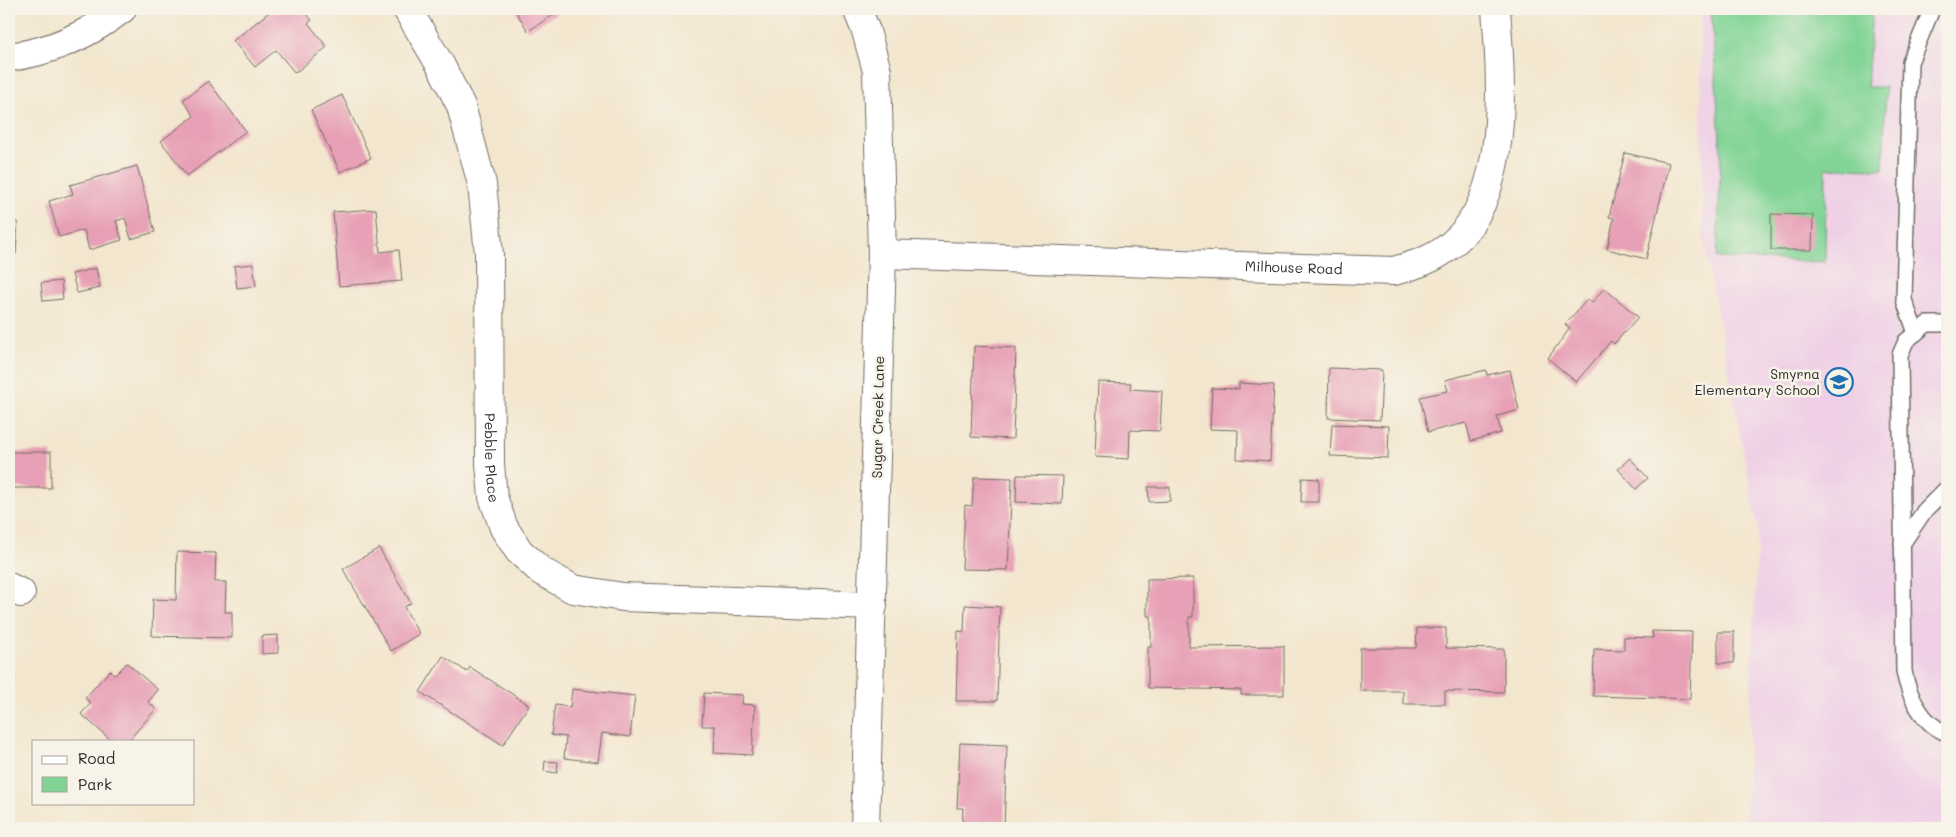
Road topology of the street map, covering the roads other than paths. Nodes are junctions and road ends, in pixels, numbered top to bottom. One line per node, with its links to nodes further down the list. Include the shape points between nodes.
1 (122, 9): 6 (street, via 63,44)
2 (407, 9): 12 (street, Pebble Place, via 461,106 482,184 489,254 493,497 504,528 519,551 541,571 573,589 615,596)
3 (857, 9): 7 (street, Sugar Creek Lane, via 877,71)
4 (1496, 9): 7 (street, Milhouse Road, via 1499,103 1496,151 1489,188 1453,244 1424,262 1394,271)
5 (1932, 9): 9 (lane, via 1910,62 1904,300)
6 (9, 57)
7 (882, 254): 12 (street, Sugar Creek Lane)
8 (1947, 324): 9 (lane, via 1927,324)
9 (1916, 333): 11 (lane, via 1906,341 1900,356)
10 (1947, 488): 11 (lane, via 1925,510)
11 (1902, 544): 13 (lane, via 1904,671 1908,690 1920,710 1939,730)
12 (874, 606): 14 (street, Sugar Creek Lane)
13 (1947, 733)
14 (865, 828)

